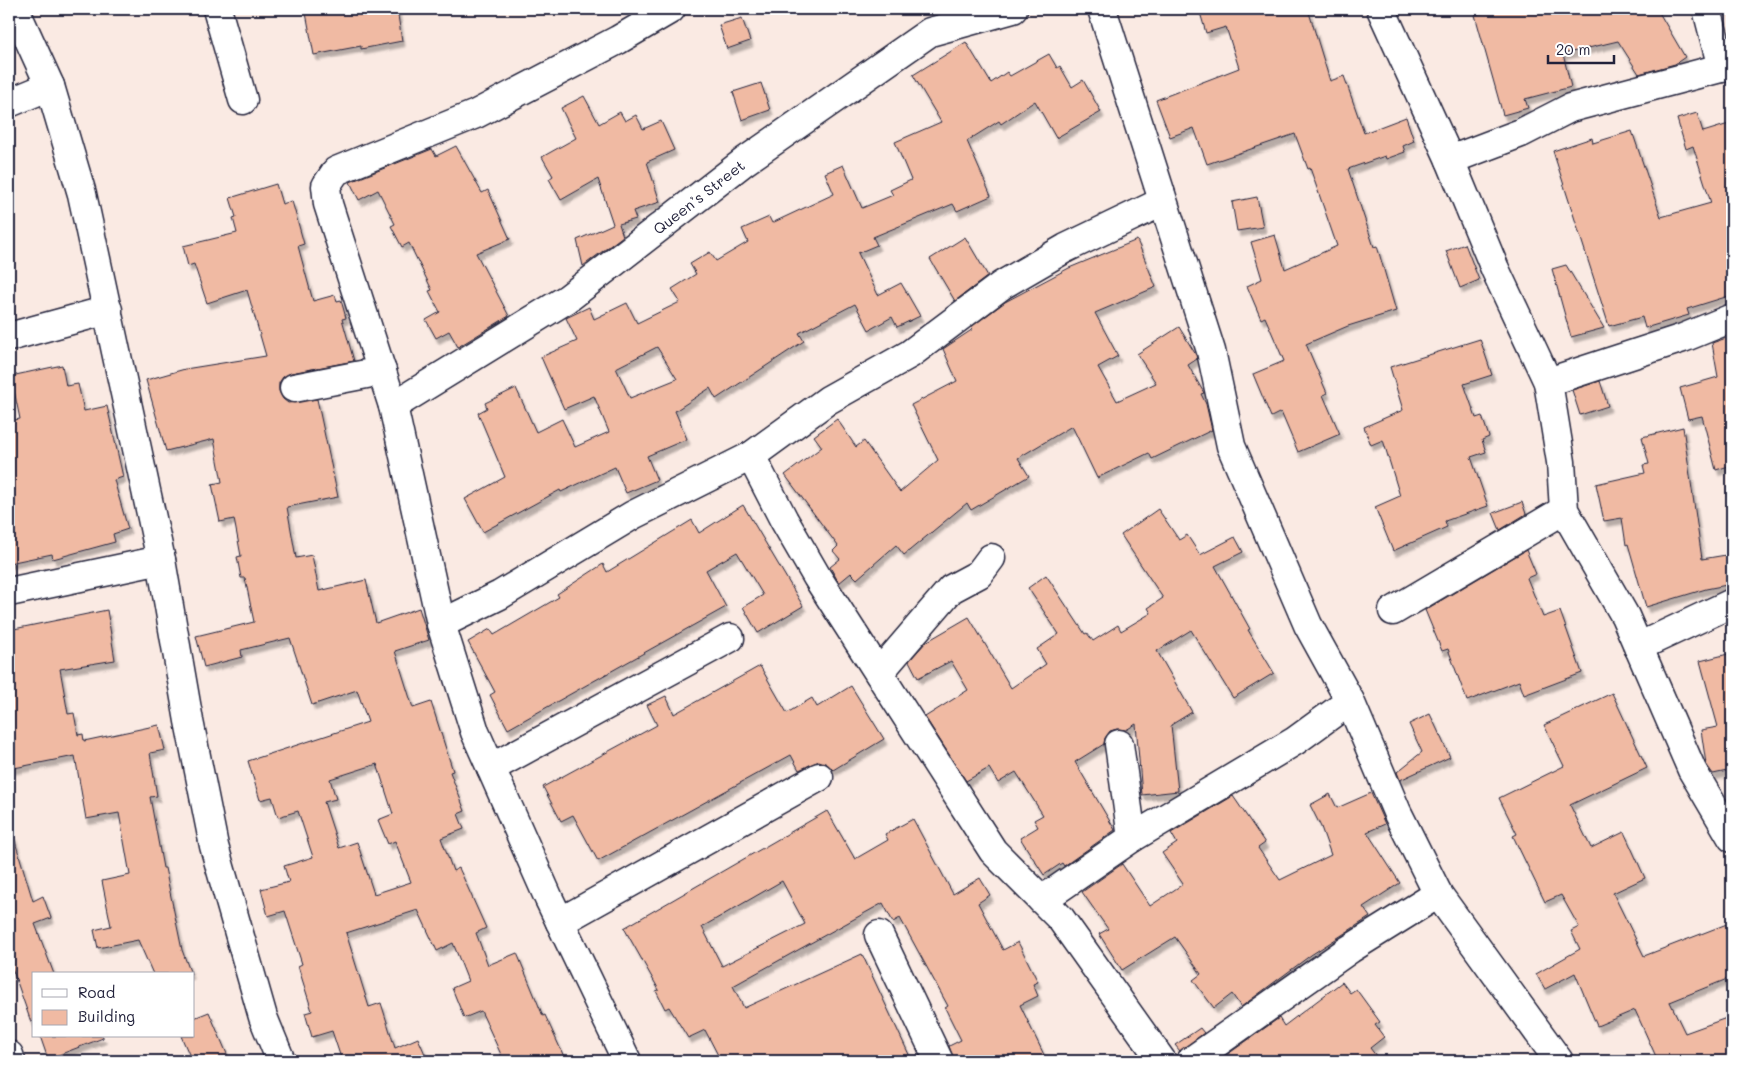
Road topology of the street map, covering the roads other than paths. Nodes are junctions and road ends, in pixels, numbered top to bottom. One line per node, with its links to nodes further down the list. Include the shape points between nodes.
1 (15, 9): 9 (street)
2 (217, 9): 10 (street)
3 (671, 9): 17 (street, via 476,114 336,171 331,176 326,186 328,204)
4 (1013, 9): 20 (street, Queen’s Street, via 930,32 745,161 567,300)
5 (1102, 9): 13 (street)
6 (1381, 9): 12 (street)
7 (1708, 9): 8 (street)
8 (1727, 66): 12 (street, via 1570,108 1521,133)
9 (50, 86): 11 (street); 14 (street, via 82,194)
10 (243, 100)
11 (9, 103)
12 (1450, 160): 18 (street, via 1495,269)
13 (1162, 202): 21 (street, via 1066,248 1002,285 910,354 828,400); 32 (street, via 1211,351 1231,446 1308,625)
14 (108, 310): 16 (street); 24 (street)
15 (1732, 318): 18 (street, via 1683,338)
16 (9, 337)
17 (382, 370): 19 (street); 20 (street)
18 (1548, 382): 22 (street, via 1561,462)
19 (294, 388)
20 (394, 406): 28 (street)
21 (751, 456): 28 (street, via 633,515 500,595); 31 (street, via 817,577)
22 (1564, 510): 27 (street); 30 (street, via 1625,616)
23 (991, 558): 31 (street, via 979,574 951,589)
24 (161, 560): 25 (street); 44 (street, via 188,721 214,846 263,1017)
25 (9, 592)
26 (1732, 603): 30 (street)
27 (1393, 611)
28 (441, 624): 34 (street)
29 (730, 638): 34 (street)
30 (1638, 647): 37 (street, via 1692,770)
31 (879, 673): 39 (street, via 993,851)
32 (1350, 701): 36 (street, via 1295,741); 38 (street, via 1397,812)
33 (1119, 744): 36 (street)
34 (491, 768): 40 (street)
35 (819, 778): 40 (street)
36 (1132, 838): 39 (street)
37 (1732, 838)
38 (1438, 894): 48 (street, via 1350,949); 49 (street)
39 (1042, 900): 47 (street, via 1061,919)
40 (560, 922): 45 (street)
41 (879, 935): 46 (street)
42 (9, 1056): 43 (street)
43 (11, 1061)
44 (281, 1061)
45 (627, 1061)
46 (939, 1061)
47 (1162, 1061)
48 (1191, 1061)
49 (1559, 1061)

